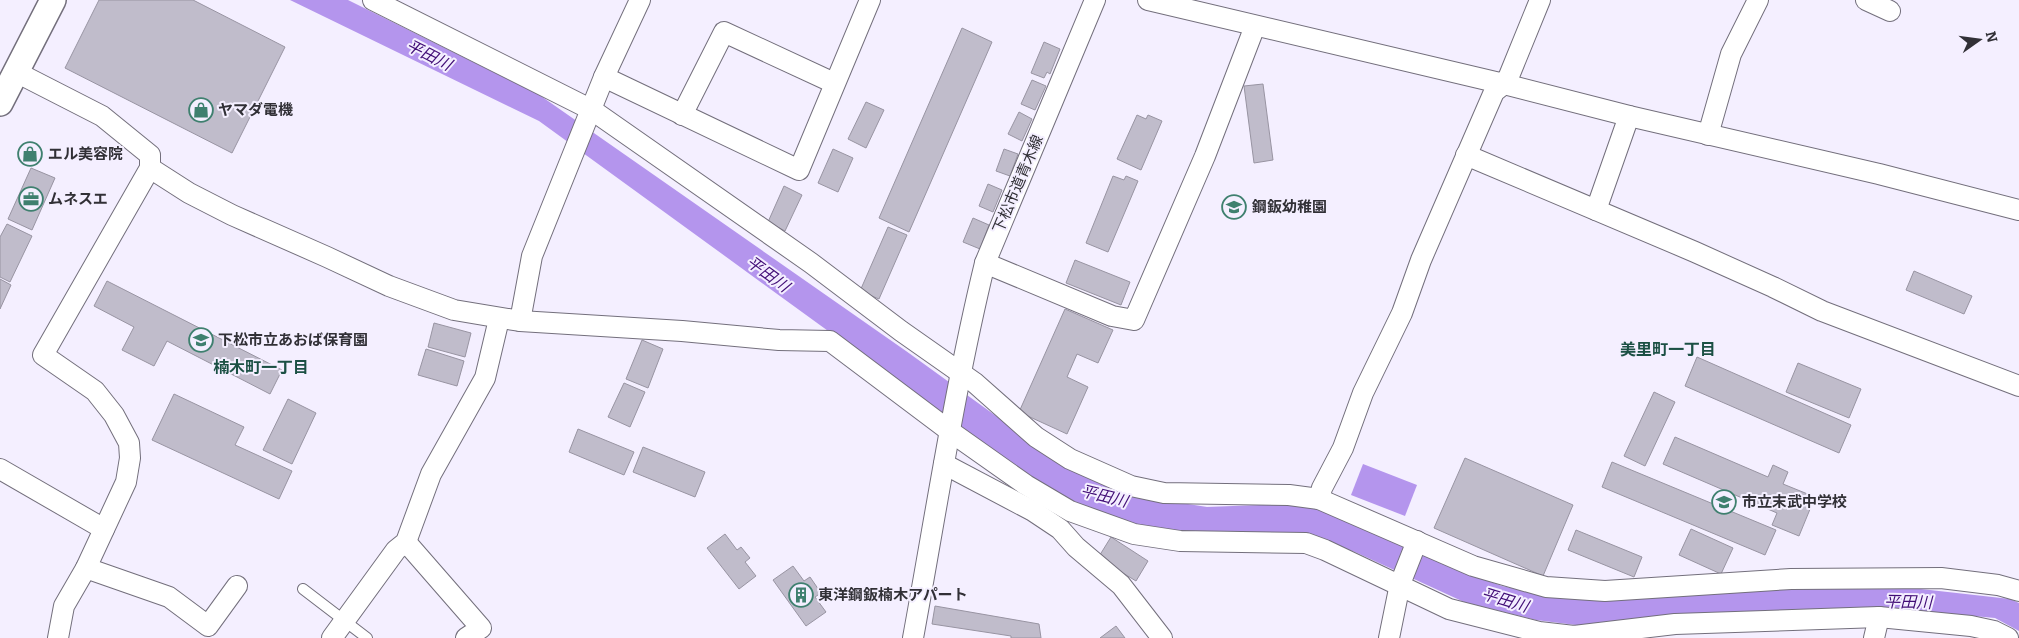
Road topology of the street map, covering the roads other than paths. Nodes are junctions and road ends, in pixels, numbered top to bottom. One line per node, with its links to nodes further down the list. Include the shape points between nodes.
1 (53, 0): 12 (street)
2 (373, 0): 17 (street)
3 (640, 0): 13 (street)
4 (870, 0): 14 (street)
5 (1095, 0): 25 (street, 下松市道青木線)
6 (1148, 0): 11 (street)
7 (1540, 0): 15 (street)
8 (1758, 0): 20 (street, via 1731,54)
9 (1866, 0): 10 (street)
10 (1890, 11)
11 (1255, 26): 15 (street); 25 (street, via 1205,156 1134,320 1112,316)
12 (16, 72): 16 (street); 22 (street, via 102,116 150,155)
13 (604, 77): 17 (street); 18 (street)
14 (834, 83): 18 (street, via 724,32); 18 (street, via 799,170)
15 (1504, 84): 19 (street); 21 (street, via 1494,92)
16 (0, 104)
17 (590, 113): 27 (street, via 532,256); 28 (street, via 811,263)
18 (682, 115)
19 (1629, 116): 20 (street); 24 (street)
20 (1708, 135): 23 (street)
21 (1466, 155): 24 (street); 33 (street, via 1402,313 1362,393 1343,448)
22 (150, 168): 26 (street, via 232,215 389,286 454,310); 34 (street, via 43,355 95,391 114,415 129,444 126,482)
23 (2017, 204)
24 (1596, 210): 29 (street, via 1773,286 1822,311)
25 (985, 263): 28 (street, 下松市道青木線)
26 (499, 319): 27 (street); 35 (street, via 485,378 431,474)
27 (520, 321): 30 (street, via 830,341)
28 (961, 378): 30 (street, 下松市道青木線); 33 (street, via 1036,437 1070,459 1131,486 1164,493 1289,495)
29 (2019, 386)
30 (952, 429): 31 (street); 38 (street, via 1026,485 1070,511 1134,534 1180,541 1306,543)
31 (944, 464): 44 (street, via 1060,528 1076,547 1121,585); 49 (street)
32 (0, 469): 34 (street)
33 (1319, 499): 36 (street)
34 (104, 529): 37 (street)
35 (406, 542): 43 (street, via 396,550); 48 (street, via 481,628)
36 (1416, 544): 38 (street); 41 (street, via 1473,566 1546,587 1605,591 1791,579 1941,578)
37 (86, 568): 39 (street, via 169,598 208,626); 45 (street, via 64,606)
38 (1401, 581): 42 (street, via 1450,609 1539,632 1574,636 1675,624); 50 (street)
39 (236, 586)
40 (303, 589): 43 (lane)
41 (2019, 591)
42 (1878, 617): 51 (street); 52 (street, via 1972,626)
43 (345, 621): 46 (street); 47 (lane)
44 (1156, 636)
45 (58, 638)
46 (332, 638)
47 (367, 638)
48 (466, 638)
49 (913, 638)
50 (1388, 638)
51 (1874, 638)
52 (2008, 638)

